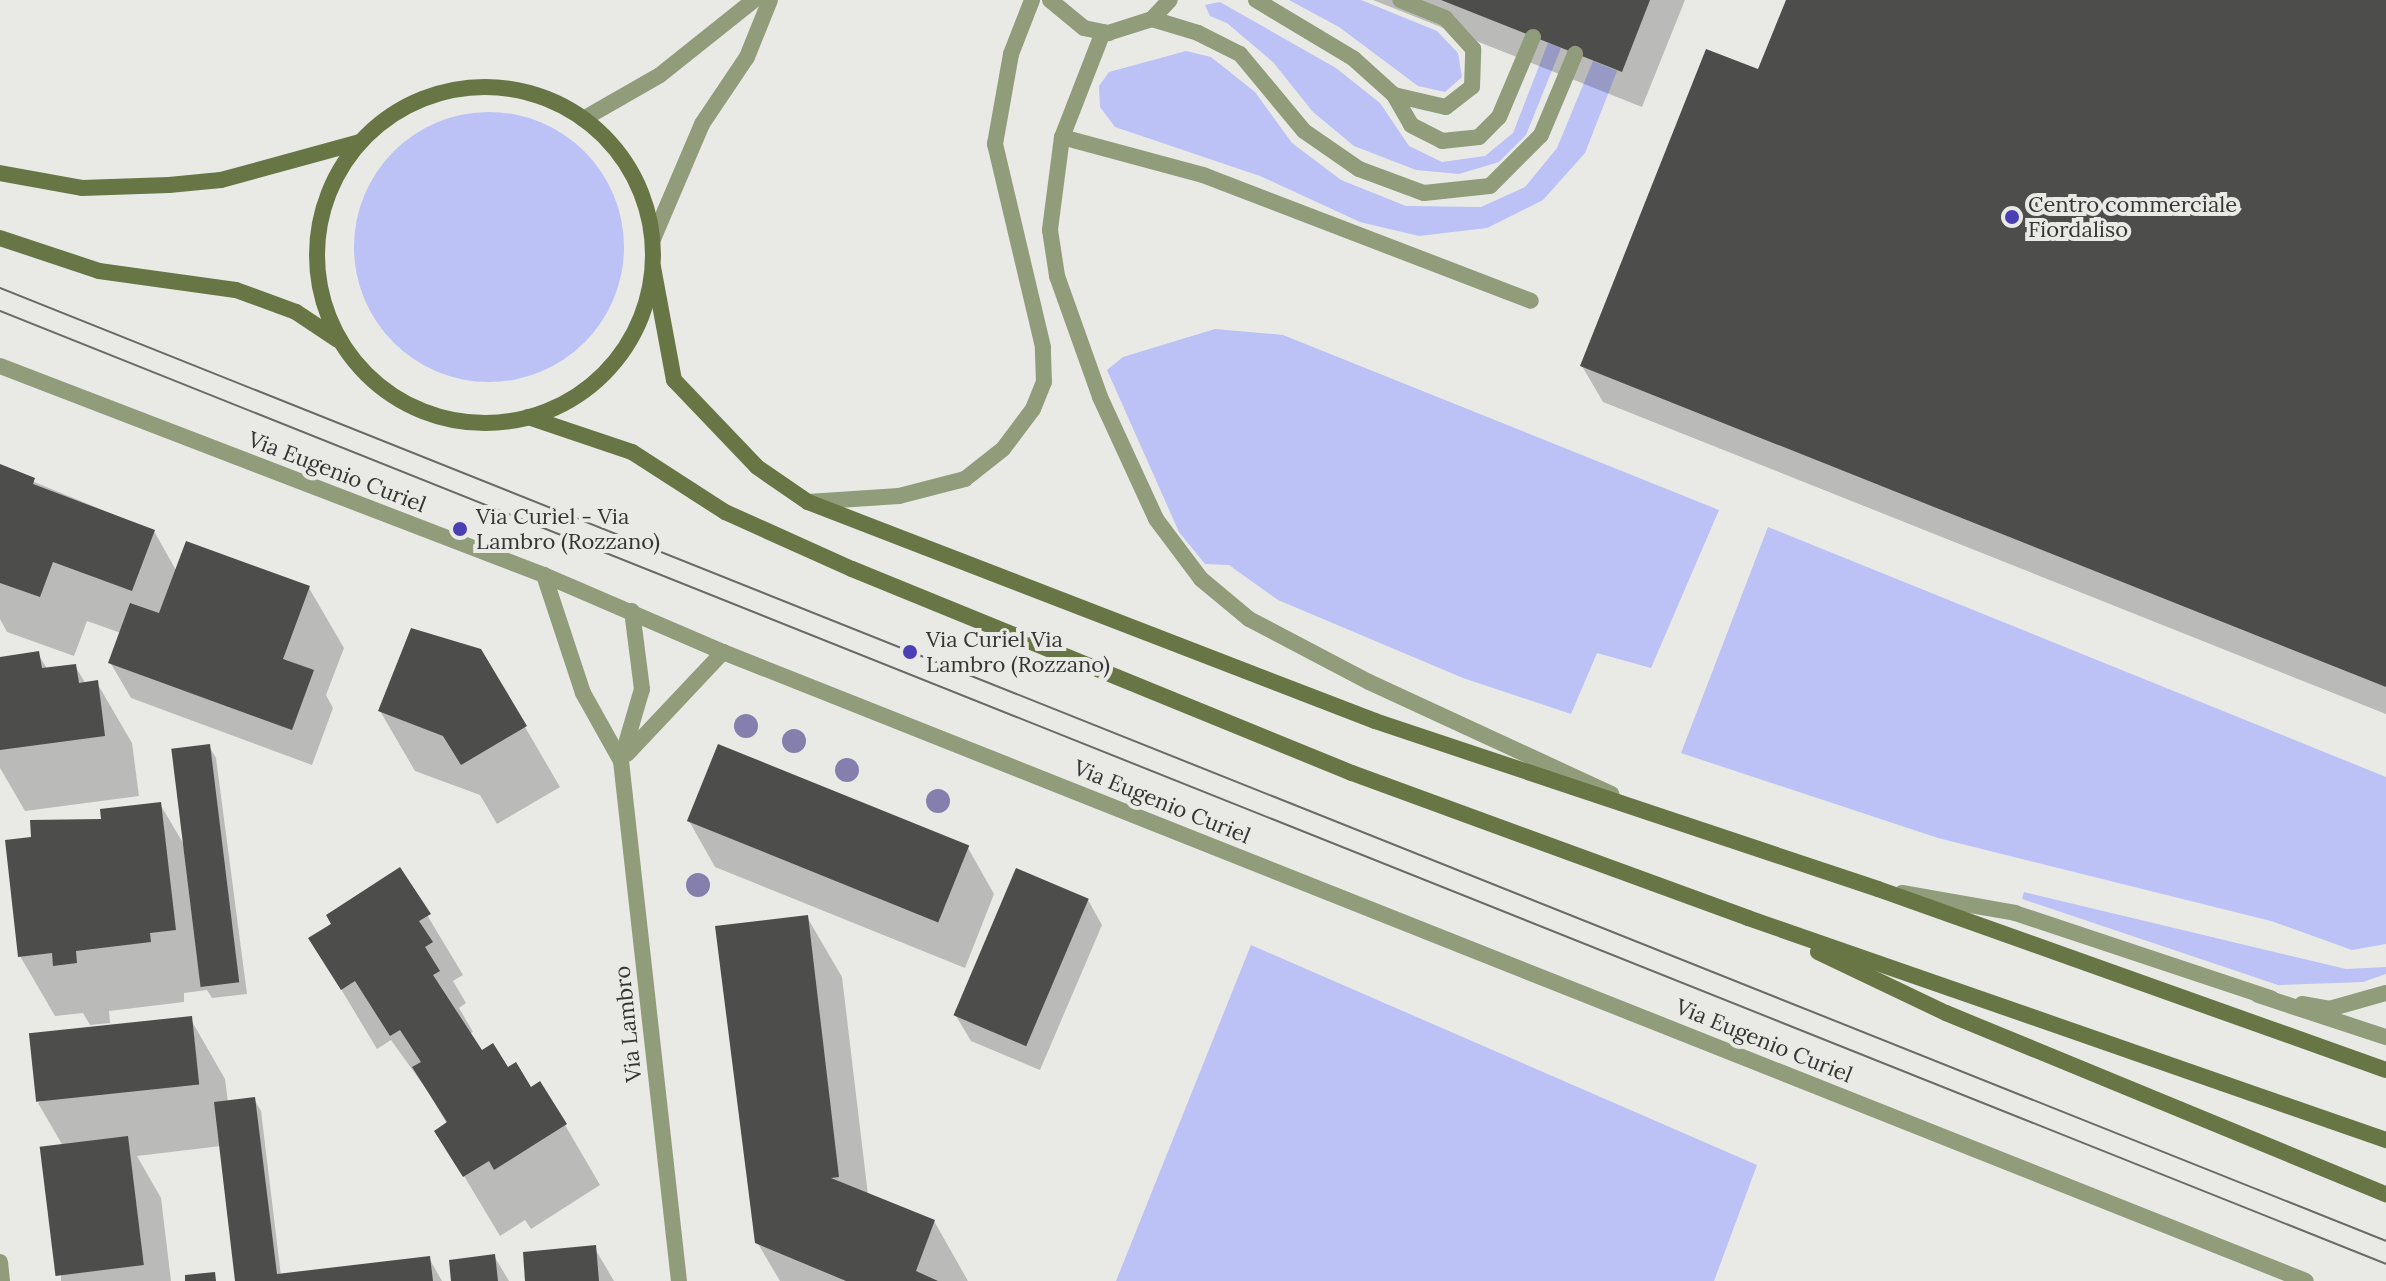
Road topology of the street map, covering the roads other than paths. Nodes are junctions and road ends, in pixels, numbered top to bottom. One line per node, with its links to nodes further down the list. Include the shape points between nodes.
1 (754, 0): 13 (street, via 660,75)
2 (770, 0): 18 (street, via 747,57 702,124)
3 (1032, 0): 24 (street, via 1011,54 995,144 1043,347 1044,382 1033,409 1003,449 965,479 899,496)
4 (1050, 0): 9 (street, via 1064,17)
5 (1170, 0): 8 (street)
6 (1256, 0): 12 (street, via 1354,59)
7 (1400, 0): 12 (street, via 1445,18 1473,49 1472,87 1446,107)
8 (1152, 19): 9 (street, via 1131,30); 11 (street, via 1240,54 1304,131 1359,169 1424,193 1490,186 1541,135)
9 (1103, 32): 14 (street)
10 (1533, 37): 12 (street, via 1499,117 1479,137 1442,141 1411,125)
11 (1575, 54)
12 (1394, 95)
13 (585, 118): 15 (main road, via 535,93 473,86 412,102); 18 (main road, via 613,144 636,179)
14 (1062, 137): 20 (street, via 1203,175); 29 (street, via 1050,230 1057,276 1100,397 1156,519 1201,579 1249,619 1369,682)
15 (360, 142): 16 (main road, via 221,180 169,185 82,188); 21 (main road, via 329,193 318,233 322,296)
16 (0, 173)
17 (0, 238): 21 (main road, via 99,271 236,290 296,312)
18 (653, 239): 19 (main road)
19 (653, 267): 23 (main road, via 647,302 618,357 572,399); 24 (main road, via 674,380 757,467)
20 (1531, 301)
21 (342, 344): 23 (main road, via 376,383 430,414 471,423)
22 (0, 366): 25 (street, Via Eugenio Curiel)
23 (528, 417): 31 (main road, via 632,452 725,512 866,575 1352,773)
24 (808, 502): 29 (main road, via 1375,721)
25 (544, 575): 26 (street, Via Eugenio Curiel); 28 (street, via 583,693)
26 (632, 611): 27 (street, Via Eugenio Curiel); 28 (street, via 642,689)
27 (723, 652): 28 (street); 41 (street, Via Eugenio Curiel)
28 (621, 761): 40 (street, Via Lambro)
29 (1638, 806): 30 (main road)
30 (1878, 889): 33 (street, via 2015,913); 35 (main road)
31 (1748, 918): 36 (main road); 37 (main road, via 1946,1013)
32 (2386, 993): 33 (street, via 2329,1009)
33 (2258, 995): 34 (street)
34 (2386, 1037)
35 (2386, 1070)
36 (2386, 1140)
37 (2386, 1194)
38 (0, 1262): 39 (street)
39 (2, 1281)
40 (679, 1281)
41 (2306, 1281)

